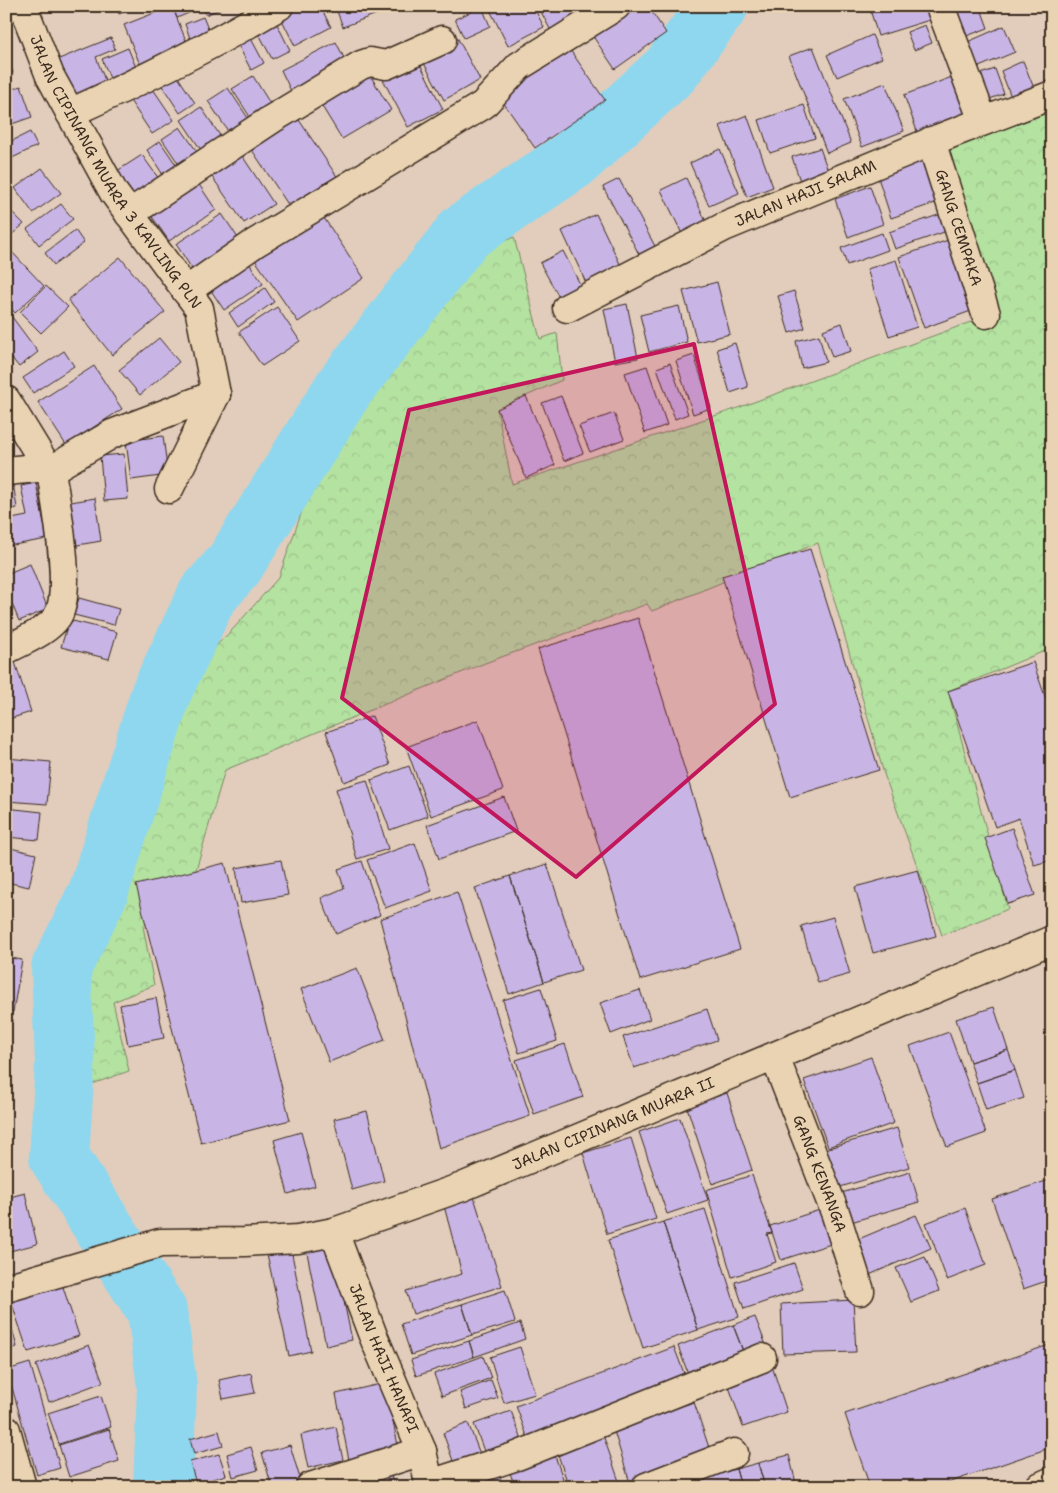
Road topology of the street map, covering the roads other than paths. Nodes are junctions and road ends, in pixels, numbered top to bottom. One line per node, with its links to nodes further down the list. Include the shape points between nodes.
1 (23, 6): 7 (street, JALAN CIPINANG MUARA 3 KAVLING PLN, via 50,76)
2 (279, 6): 7 (street, via 238,31)
3 (616, 6): 11 (street, via 519,66 483,105 255,243)
4 (940, 6): 8 (street)
5 (442, 40): 10 (street, via 386,65 370,62 360,65)
6 (1052, 95): 8 (street, JALAN HAJI SALAM)
7 (70, 113): 10 (street, JALAN CIPINANG MUARA 3 KAVLING PLN)
8 (983, 121): 9 (street, JALAN HAJI SALAM)
9 (931, 141): 12 (street, JALAN HAJI SALAM, via 724,227); 13 (street, GANG CEMPAKA)
10 (129, 214): 11 (street, JALAN CIPINANG MUARA 3 KAVLING PLN)
11 (186, 292): 14 (street, JALAN CIPINANG MUARA 3 KAVLING PLN, via 199,308)
12 (567, 308)
13 (986, 314)
14 (216, 394): 16 (street, via 112,434); 18 (street)
15 (6, 400): 16 (street)
16 (49, 468): 17 (street); 19 (street, via 64,576 64,598 58,616 50,624)
17 (6, 471)
18 (169, 489)
19 (6, 650)
20 (1052, 940): 21 (street, JALAN CIPINANG MUARA II)
21 (775, 1057): 22 (street, JALAN CIPINANG MUARA II, via 462,1187); 24 (street, GANG KENANGA, via 836,1215)
22 (334, 1232): 23 (street, JALAN CIPINANG MUARA II, via 254,1242 160,1243); 27 (street, JALAN HAJI HANAPI)
23 (6, 1288)
24 (860, 1291)
25 (762, 1358): 30 (street, via 517,1456)
26 (6, 1430): 31 (street)
27 (422, 1451): 30 (street, JALAN HAJI HANAPI); 32 (street)
28 (734, 1453): 33 (street)
29 (1052, 1481): 34 (street)
30 (430, 1486)
31 (22, 1487)
32 (310, 1487)
33 (646, 1487)
34 (1038, 1487)

